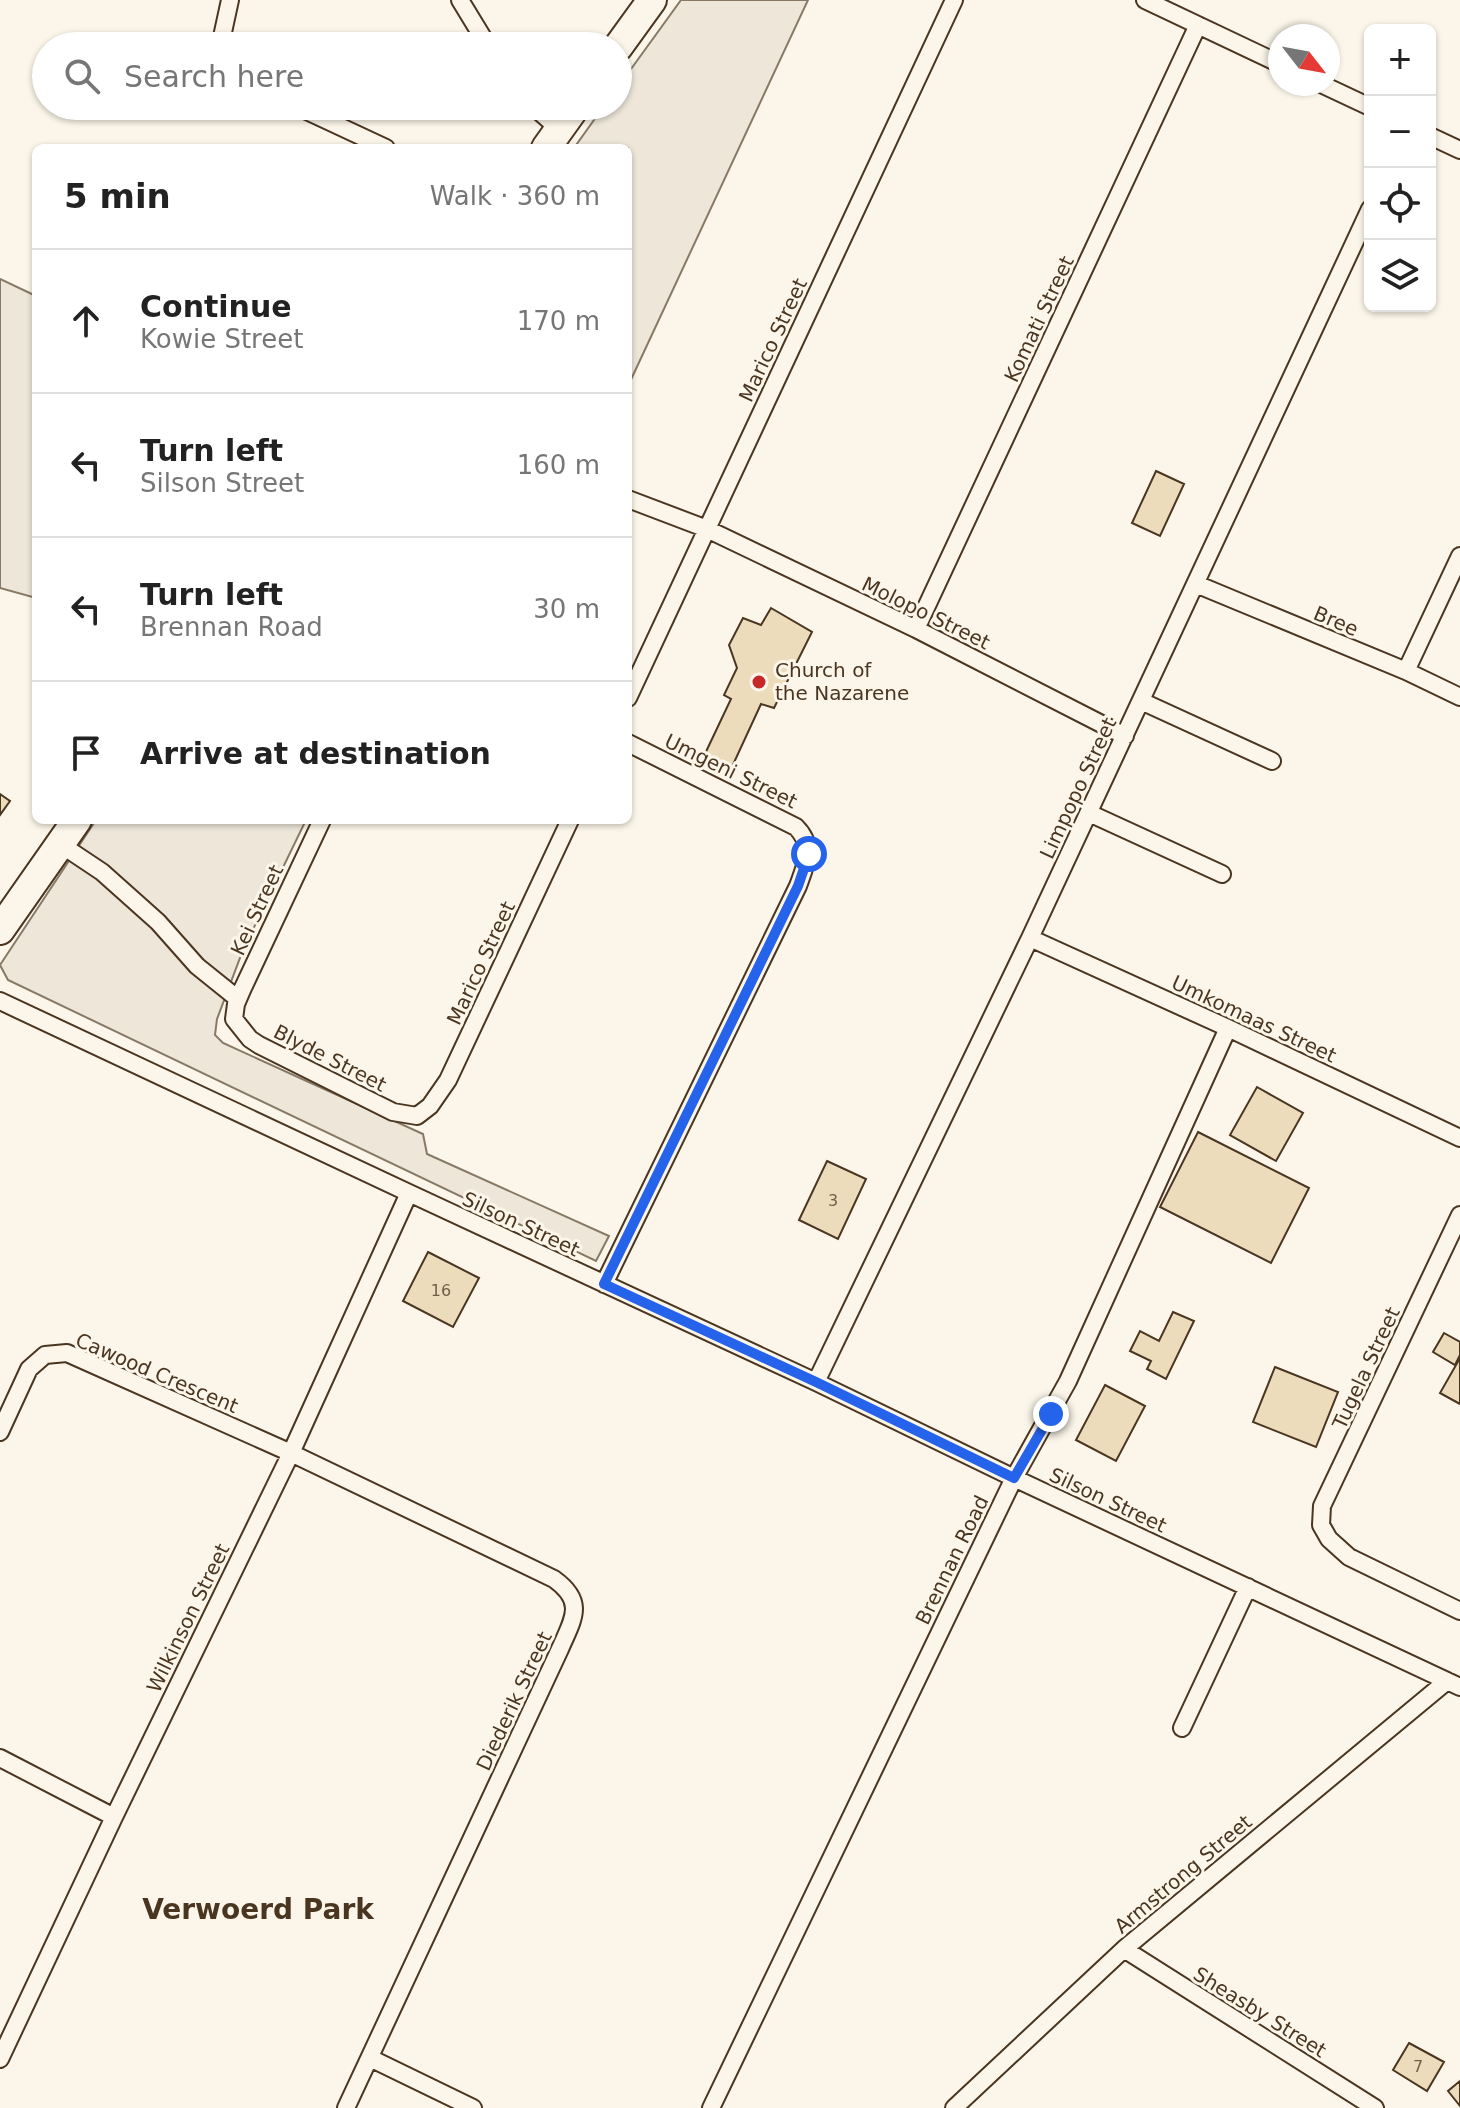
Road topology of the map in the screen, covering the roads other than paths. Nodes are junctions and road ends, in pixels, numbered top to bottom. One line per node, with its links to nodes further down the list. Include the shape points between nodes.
1 (230, 0): 7 (street)
2 (460, 0): 8 (street)
3 (652, 0): 9 (highway)
4 (954, 0): 22 (street, Marico Street)
5 (1145, 0): 6 (street)
6 (1198, 25): 10 (street); 25 (street, Komati Street)
7 (223, 32)
8 (479, 32)
9 (629, 32)
10 (1268, 58)
11 (1340, 93): 12 (street)
12 (1364, 104)
13 (326, 120): 18 (street)
14 (541, 120): 16 (street)
15 (566, 120): 16 (highway)
16 (553, 139)
17 (1436, 139): 19 (street)
18 (377, 144)
19 (1460, 150)
20 (1364, 222): 24 (street, Limpopo Street)
21 (632, 501): 22 (street, Molopo Street)
22 (707, 529): 25 (street, Molopo Street); 27 (street, Marico Street)
23 (1460, 556): 26 (street)
24 (1196, 584): 26 (street, Bree); 29 (street, Limpopo Street)
25 (916, 629): 30 (street, Molopo Street)
26 (1406, 671): 28 (street, Bree)
27 (632, 689)
28 (1460, 697)
29 (1141, 701): 30 (street, Limpopo Street); 32 (street)
30 (1125, 736): 33 (street, Limpopo Street)
31 (632, 745): 49 (street, Umgeni Street, via 783,818 802,833 808,861)
32 (1272, 761)
33 (1089, 813): 38 (street); 40 (street, Limpopo Street)
34 (74, 824): 37 (highway)
35 (320, 824): 41 (street, Kei Street)
36 (568, 824): 45 (street, Marico Street, via 448,1080)
37 (60, 844): 39 (highway); 41 (street, via 102,872)
38 (1222, 874)
39 (0, 930)
40 (1030, 938): 44 (street, Umkomaas Street); 50 (street, Limpopo Street)
41 (238, 999): 43 (street, Kei Street)
42 (0, 1001): 47 (street, Silson Street)
43 (234, 1019): 45 (street, Blyde Street, via 259,1045 393,1112)
44 (1228, 1028): 46 (street, Umkomaas Street); 53 (street, Brennan Road, via 1068,1381)
45 (417, 1116)
46 (1460, 1138)
47 (409, 1193): 49 (street, Silson Street); 52 (street, Wilkinson Street)
48 (1460, 1215): 55 (street, Tugela Street, via 1322,1506 1321,1525 1349,1557)
49 (604, 1284): 50 (street, Silson Street)
50 (816, 1382): 53 (street, Silson Street)
51 (0, 1432): 52 (street, Cawood Crescent, via 29,1369 45,1355 67,1353)
52 (291, 1453): 59 (street, Wilkinson Street); 61 (street, Diederik Street, via 554,1579 568,1589 575,1604 554,1664)
53 (1014, 1478): 54 (street, Silson Street); 65 (street, Brennan Road)
54 (1248, 1587): 56 (street, Silson Street); 57 (street)
55 (1460, 1611)
56 (1454, 1684): 60 (street, Armstrong Street)
57 (1182, 1728)
58 (0, 1758): 59 (street)
59 (114, 1817): 62 (street, Wilkinson Street)
60 (1124, 1949): 66 (street, Armstrong Street); 67 (street, Sheasby Street)
61 (370, 2058): 63 (street, Diederik Street); 64 (street)
62 (0, 2059)
63 (346, 2108)
64 (473, 2108)
65 (711, 2108)
66 (954, 2108)
67 (1375, 2108)

